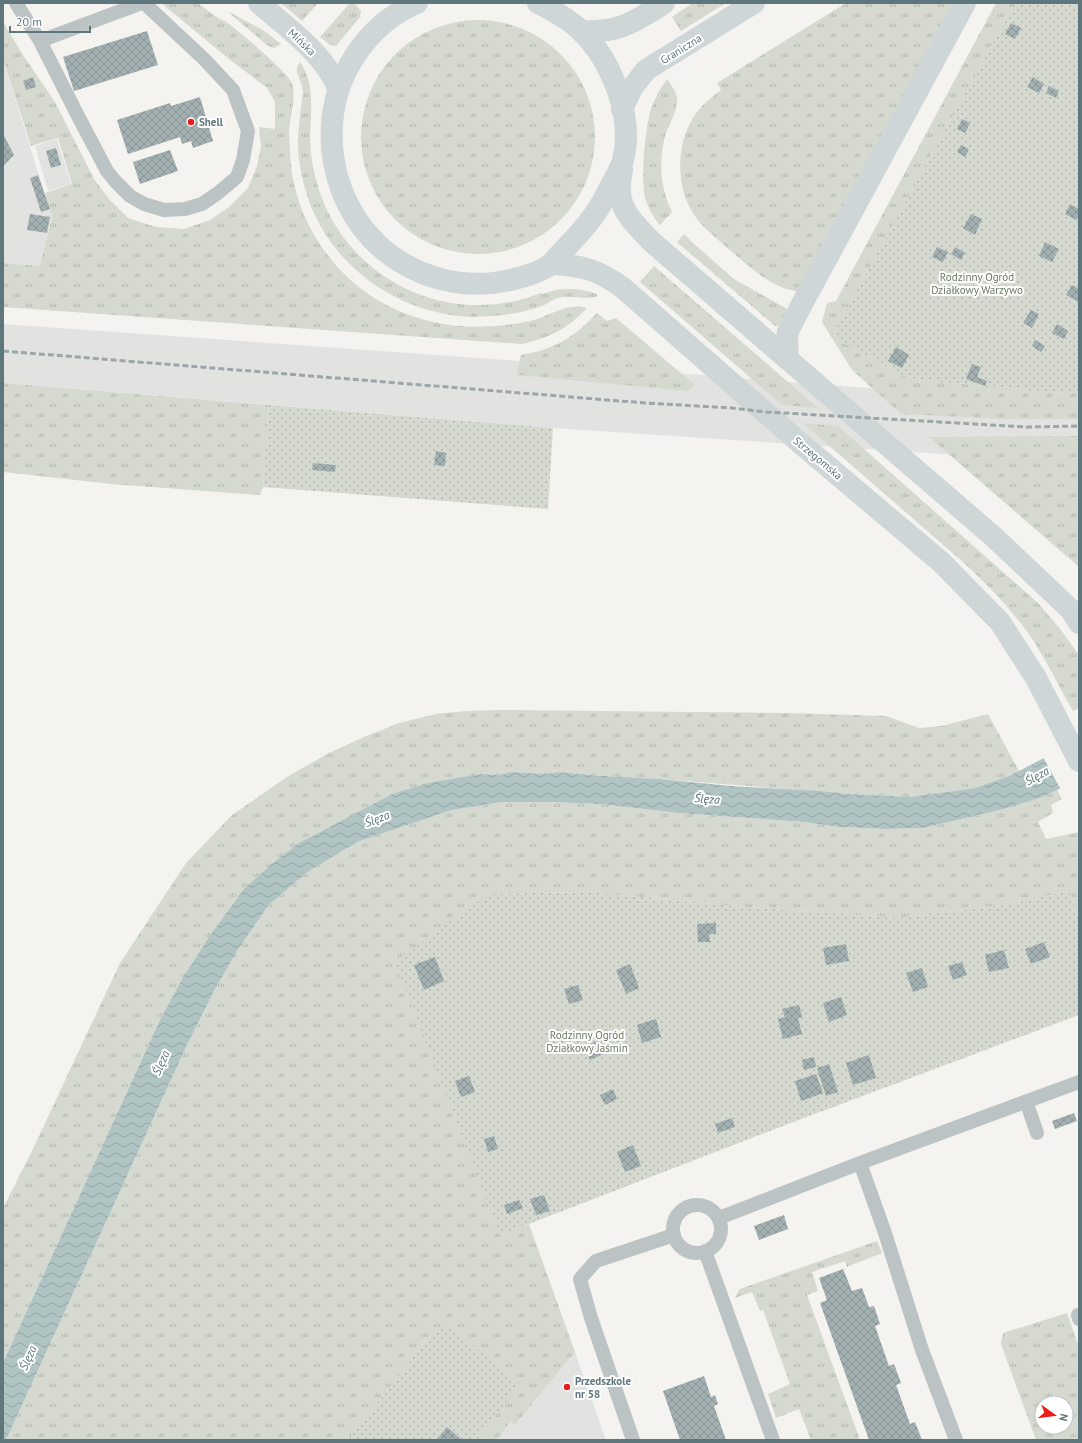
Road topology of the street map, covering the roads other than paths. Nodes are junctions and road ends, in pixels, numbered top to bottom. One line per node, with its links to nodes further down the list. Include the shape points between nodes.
1 (16, 3): 10 (lane)
2 (143, 3): 10 (lane); 10 (lane, via 204,59 233,90 248,131 238,177 202,204 185,209 164,210 144,204 130,196 115,181 107,171)
3 (259, 3): 11 (main road, Mińska, via 315,54 333,76)
4 (414, 3): 11 (main road, via 389,19 370,36 349,64)
5 (538, 3): 9 (main road, via 558,13)
6 (664, 3): 9 (main road, via 621,26)
7 (754, 3): 12 (main road, Graniczna, via 646,70 632,88)
8 (965, 3): 15 (main road, via 788,331)
9 (582, 32): 12 (main road, via 609,69)
10 (40, 42)
11 (338, 88): 14 (main road, via 331,134 334,170 345,199 361,227 390,256 408,267 438,279 477,284 499,283 530,275)
12 (622, 109): 13 (main road, via 626,135)
13 (623, 161): 14 (main road, via 594,216); 15 (main road, via 620,190 624,209 630,218 659,248)
14 (551, 264): 17 (main road, Strzegomska, via 586,268 602,274 623,288 941,562 1000,622 1036,678)
15 (788, 360): 16 (main road, via 995,538 1071,610)
16 (1079, 623)
17 (1079, 761)
18 (1079, 1082): 19 (lane)
19 (1026, 1101): 20 (lane); 21 (lane)
20 (1037, 1133)
21 (860, 1163): 22 (lane); 29 (lane, via 885,1232 922,1350)
22 (719, 1218): 23 (lane, via 704,1206 686,1207 678,1213 674,1221); 24 (lane, via 720,1236 715,1244)
23 (674, 1235): 24 (lane, via 682,1247 690,1252); 27 (lane, via 596,1261 580,1279)
24 (705, 1251): 28 (lane)
25 (1079, 1315): 26 (lane)
26 (1079, 1319)
27 (634, 1440)
28 (773, 1440)
29 (956, 1440)

